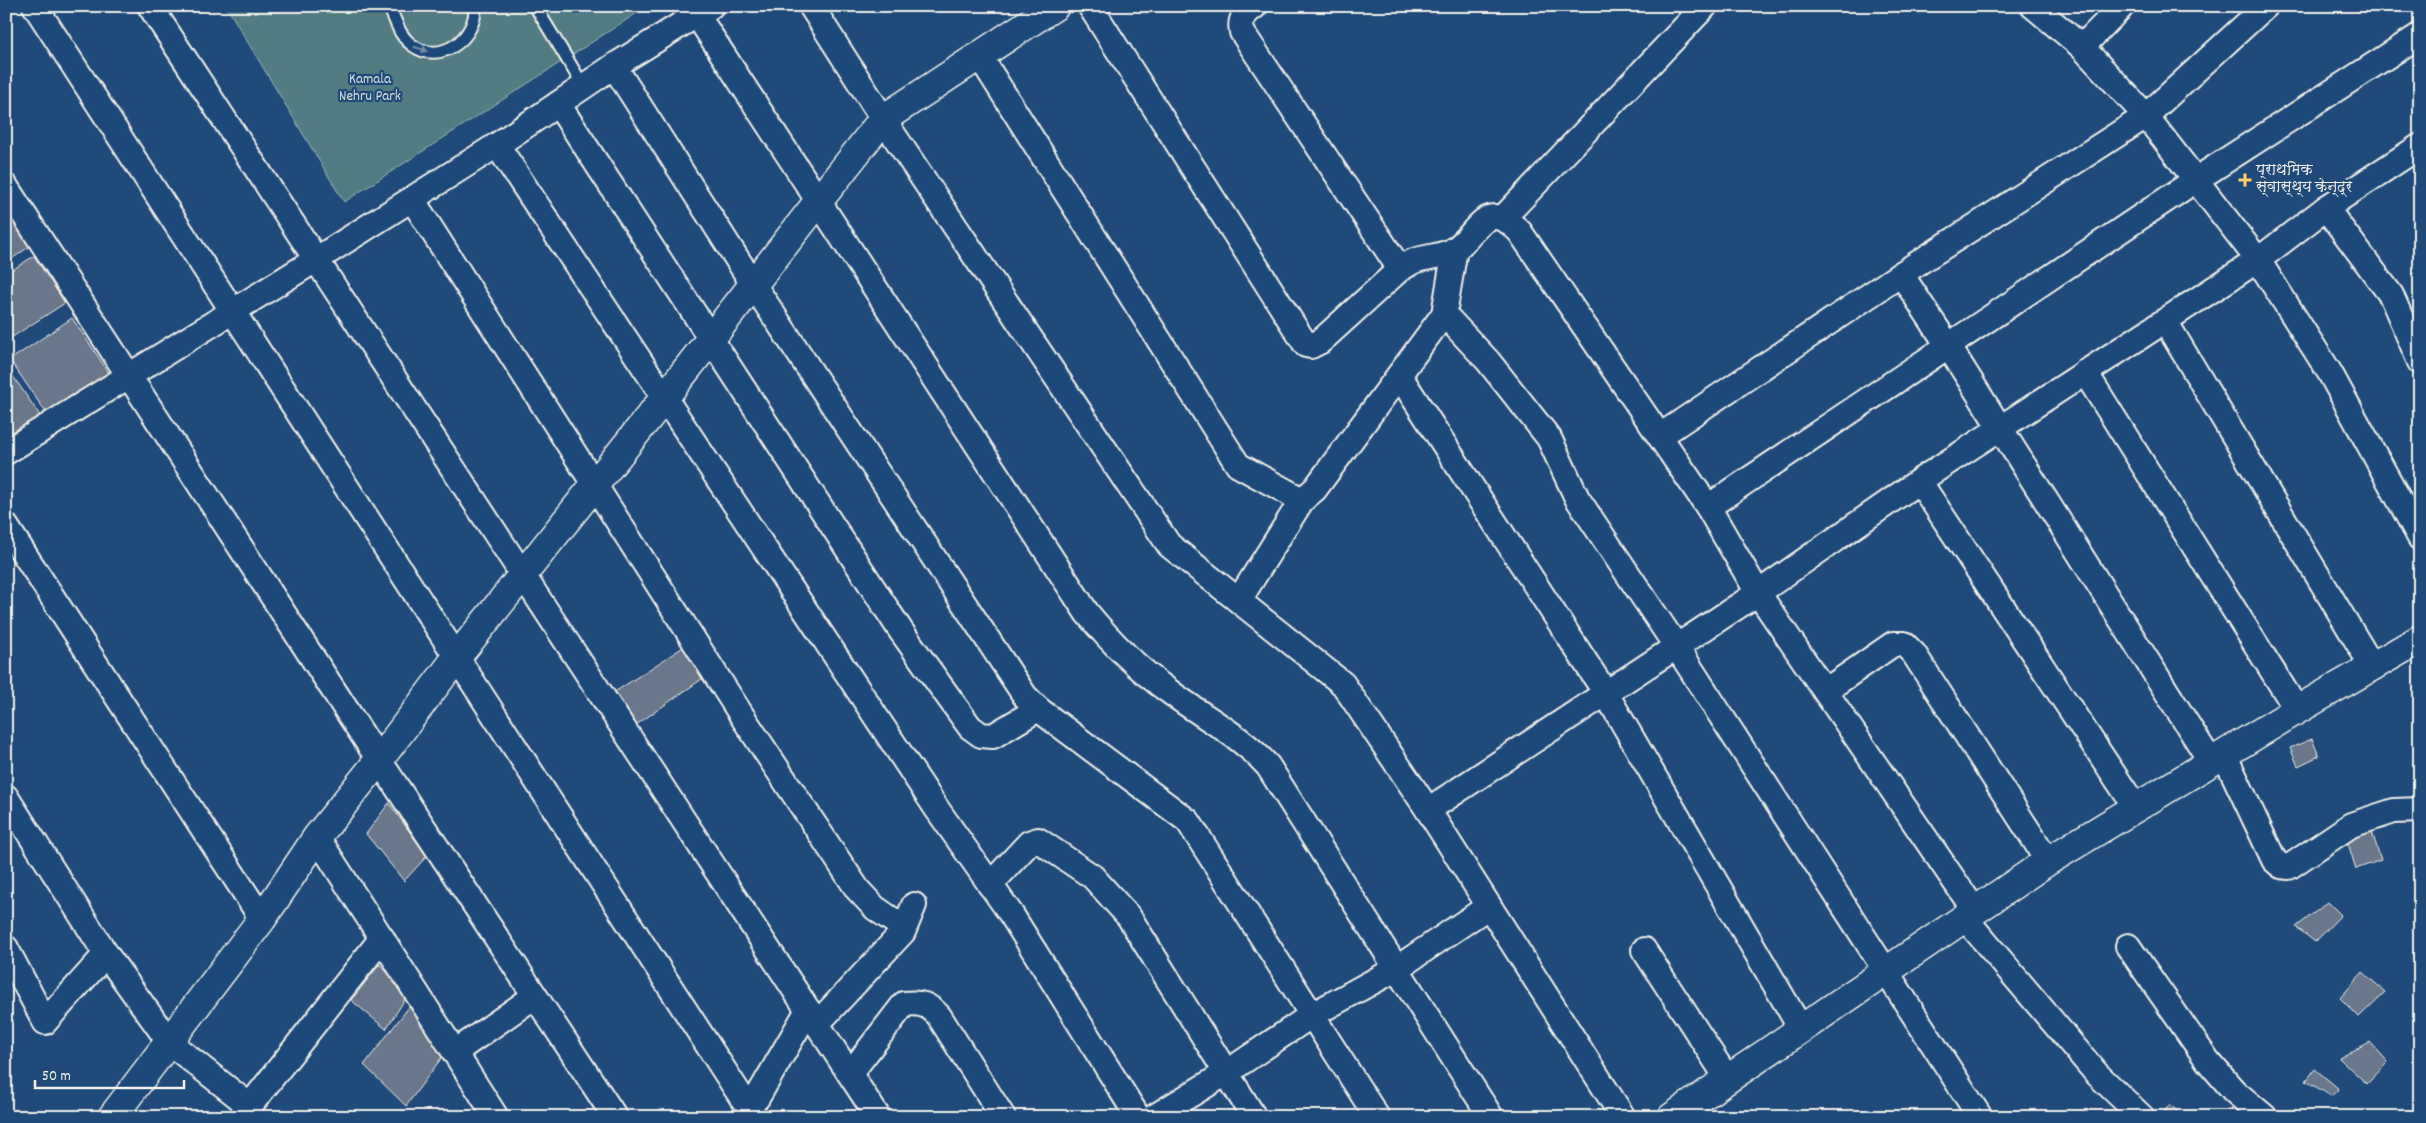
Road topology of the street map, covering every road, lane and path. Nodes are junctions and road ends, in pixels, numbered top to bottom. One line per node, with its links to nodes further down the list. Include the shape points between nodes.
1 (35, 6): 37 (street)
2 (150, 6): 32 (street)
3 (475, 6): 12 (lane, one-way to 3, via 403,38 426,51 440,51 464,39 472,27)
4 (535, 6): 19 (lane)
5 (811, 6): 22 (street)
6 (1090, 6): 34 (street, via 1306,345 1321,341)
7 (1255, 6): 34 (street, via 1242,18 1242,32)
8 (1705, 6): 30 (street)
9 (2033, 6): 16 (street)
10 (2122, 6): 16 (street)
11 (2266, 6): 21 (street)
12 (391, 9)
13 (1043, 9): 17 (street)
14 (704, 11): 18 (street); 28 (street)
15 (2420, 35): 25 (street)
16 (2082, 47): 21 (street)
17 (979, 55): 22 (street); 52 (street, via 1238,465)
18 (614, 66): 19 (street); 36 (street)
19 (584, 86): 20 (street)
20 (558, 104): 23 (street); 40 (street)
21 (2146, 116): 25 (street); 35 (street)
22 (883, 119): 28 (street); 58 (street, via 1169,545)
23 (497, 145): 27 (street); 46 (street)
24 (2418, 151): 29 (street)
25 (2197, 179): 33 (street); 41 (street)
26 (6, 187): 44 (street)
27 (412, 199): 32 (street); 51 (street)
28 (818, 201): 36 (street); 86 (street, via 1087,613 1106,636 1170,692 1250,746 1268,766)
29 (2326, 208): 33 (street); 42 (street, via 2391,295)
30 (1503, 218): 31 (street, via 1491,217 1482,221); 48 (street, via 1520,232)
31 (1455, 249): 34 (street); 38 (street)
32 (317, 259): 37 (street); 56 (street)
33 (2258, 260): 39 (street); 55 (street, via 2330,373)
34 (1400, 269)
35 (1901, 274): 41 (street); 48 (street)
36 (753, 284): 40 (street); 65 (street, via 1025,696)
37 (232, 312): 44 (street); 61 (street)
38 (1444, 314): 45 (street); 60 (street, via 1488,361 1549,438 1577,498)
39 (2165, 320): 43 (street); 62 (street)
40 (710, 339): 46 (street); 65 (street, via 901,631 970,727 980,735 993,736)
41 (1949, 347): 47 (street); 53 (street)
42 (2420, 362)
43 (2085, 372): 47 (street); 66 (street)
44 (130, 375): 49 (street); 68 (street)
45 (1399, 375): 52 (street, via 1315,489); 64 (street)
46 (665, 397): 51 (street); 75 (street)
47 (2000, 428): 50 (street); 67 (street)
48 (1660, 436): 53 (street)
49 (6, 452)
50 (1919, 481): 57 (street); 70 (street)
51 (596, 484): 56 (street); 80 (street, via 615,519 744,719 858,890 875,908)
52 (1302, 500): 58 (street)
53 (1708, 507): 57 (street)
54 (6, 526): 79 (street)
55 (2420, 538)
56 (523, 575): 61 (street); 90 (street)
57 (1758, 593): 60 (street); 63 (street)
58 (1239, 600): 71 (street, via 1343,684)
59 (2420, 639): 62 (street)
60 (1676, 646): 64 (street); 87 (street)
61 (457, 657): 68 (street); 97 (street, via 732,1084)
62 (2372, 666): 66 (street)
63 (1825, 691): 74 (street, via 1893,644 1904,644 1914,654); 78 (street)
64 (1605, 692): 71 (street); 91 (street)
65 (1038, 710): 89 (street, via 1188,821)
66 (2297, 710): 67 (street)
67 (2217, 758): 70 (street); 72 (street, via 2274,860 2281,866 2290,867 2351,825 2394,811)
68 (379, 760): 73 (street); 88 (street)
69 (6, 797): 85 (street)
70 (2136, 808): 74 (street)
71 (1428, 810): 77 (street)
72 (2420, 810)
73 (317, 837): 79 (street); 81 (street)
74 (2048, 861): 78 (street)
75 (990, 884): 94 (street, via 1030,843 1038,840 1093,877 1129,917); 104 (street)
76 (914, 905): 80 (street)
77 (1489, 906): 86 (street); 109 (street)
78 (1970, 915): 87 (street); 112 (street, via 2097,1074)
79 (262, 919): 92 (street)
80 (904, 928): 90 (street)
81 (382, 938): 93 (street); 98 (street)
82 (2128, 946): 113 (street, via 2208,1061 2234,1091)
83 (6, 948): 85 (street, via 45,1022)
84 (1644, 950): 96 (street)
85 (106, 954): 92 (street)
86 (1396, 970): 89 (street); 108 (street)
87 (1886, 971): 91 (street); 111 (street)
88 (535, 996): 93 (street); 101 (street)
89 (1312, 1015): 94 (street); 107 (street)
90 (813, 1017): 95 (street); 97 (street, via 752,1102)
91 (1801, 1028): 96 (street)
92 (170, 1043): 98 (street); 99 (street)
93 (455, 1052): 100 (street)
94 (1226, 1073): 105 (street); 106 (street)
95 (850, 1074): 102 (street); 103 (street, via 904,1004 920,1002 939,1016)
96 (1727, 1078): 110 (street)
97 (752, 1109)
98 (246, 1111)
99 (112, 1117)
100 (496, 1117)
101 (615, 1117)
102 (878, 1117)
103 (1003, 1117)
104 (1138, 1117)
105 (1154, 1117)
106 (1254, 1117)
107 (1377, 1117)
108 (1491, 1117)
109 (1623, 1117)
110 (1672, 1117)
111 (1980, 1117)
112 (2142, 1117)
113 (2266, 1117)

